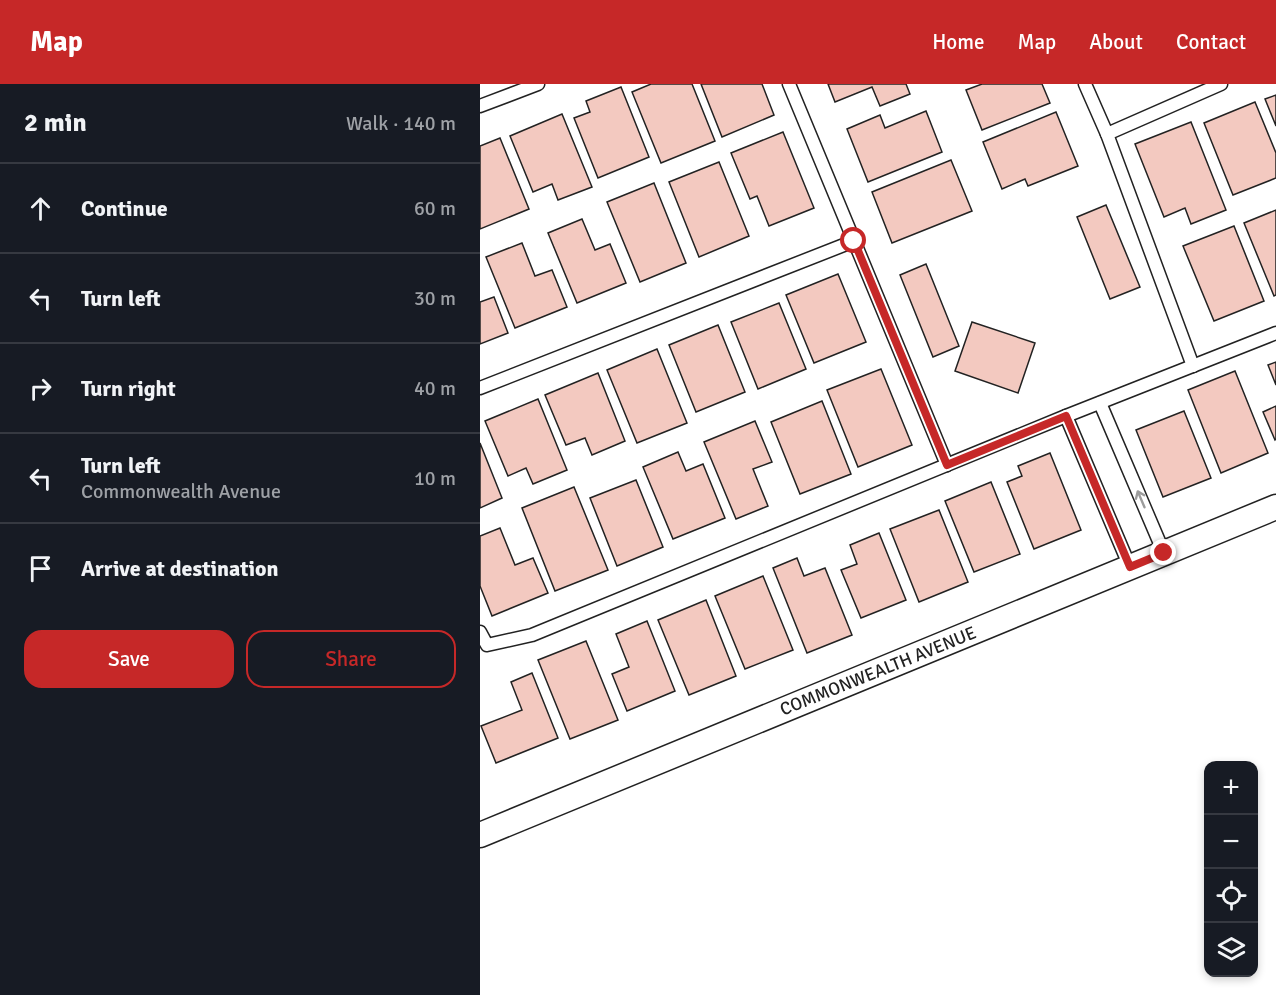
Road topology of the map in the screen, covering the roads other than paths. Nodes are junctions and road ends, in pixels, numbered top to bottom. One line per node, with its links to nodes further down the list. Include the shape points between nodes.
1 (538, 84): 5 (lane)
2 (789, 84): 7 (lane)
3 (1085, 84): 6 (lane)
4 (1221, 84): 6 (lane)
5 (480, 106)
6 (1107, 134): 9 (lane)
7 (854, 241): 10 (lane); 13 (lane)
8 (1276, 333): 9 (lane)
9 (1193, 366): 11 (lane)
10 (480, 388)
11 (1100, 403): 12 (lane); 15 (lane, one-way to 11)
12 (1066, 416): 13 (lane); 16 (lane)
13 (947, 465): 17 (lane, via 532,635 487,645)
14 (1276, 507): 15 (street, COMMONWEALTH AVENUE)
15 (1164, 553): 16 (street, COMMONWEALTH AVENUE)
16 (1130, 567): 18 (street, COMMONWEALTH AVENUE)
17 (480, 632)
18 (480, 835)

